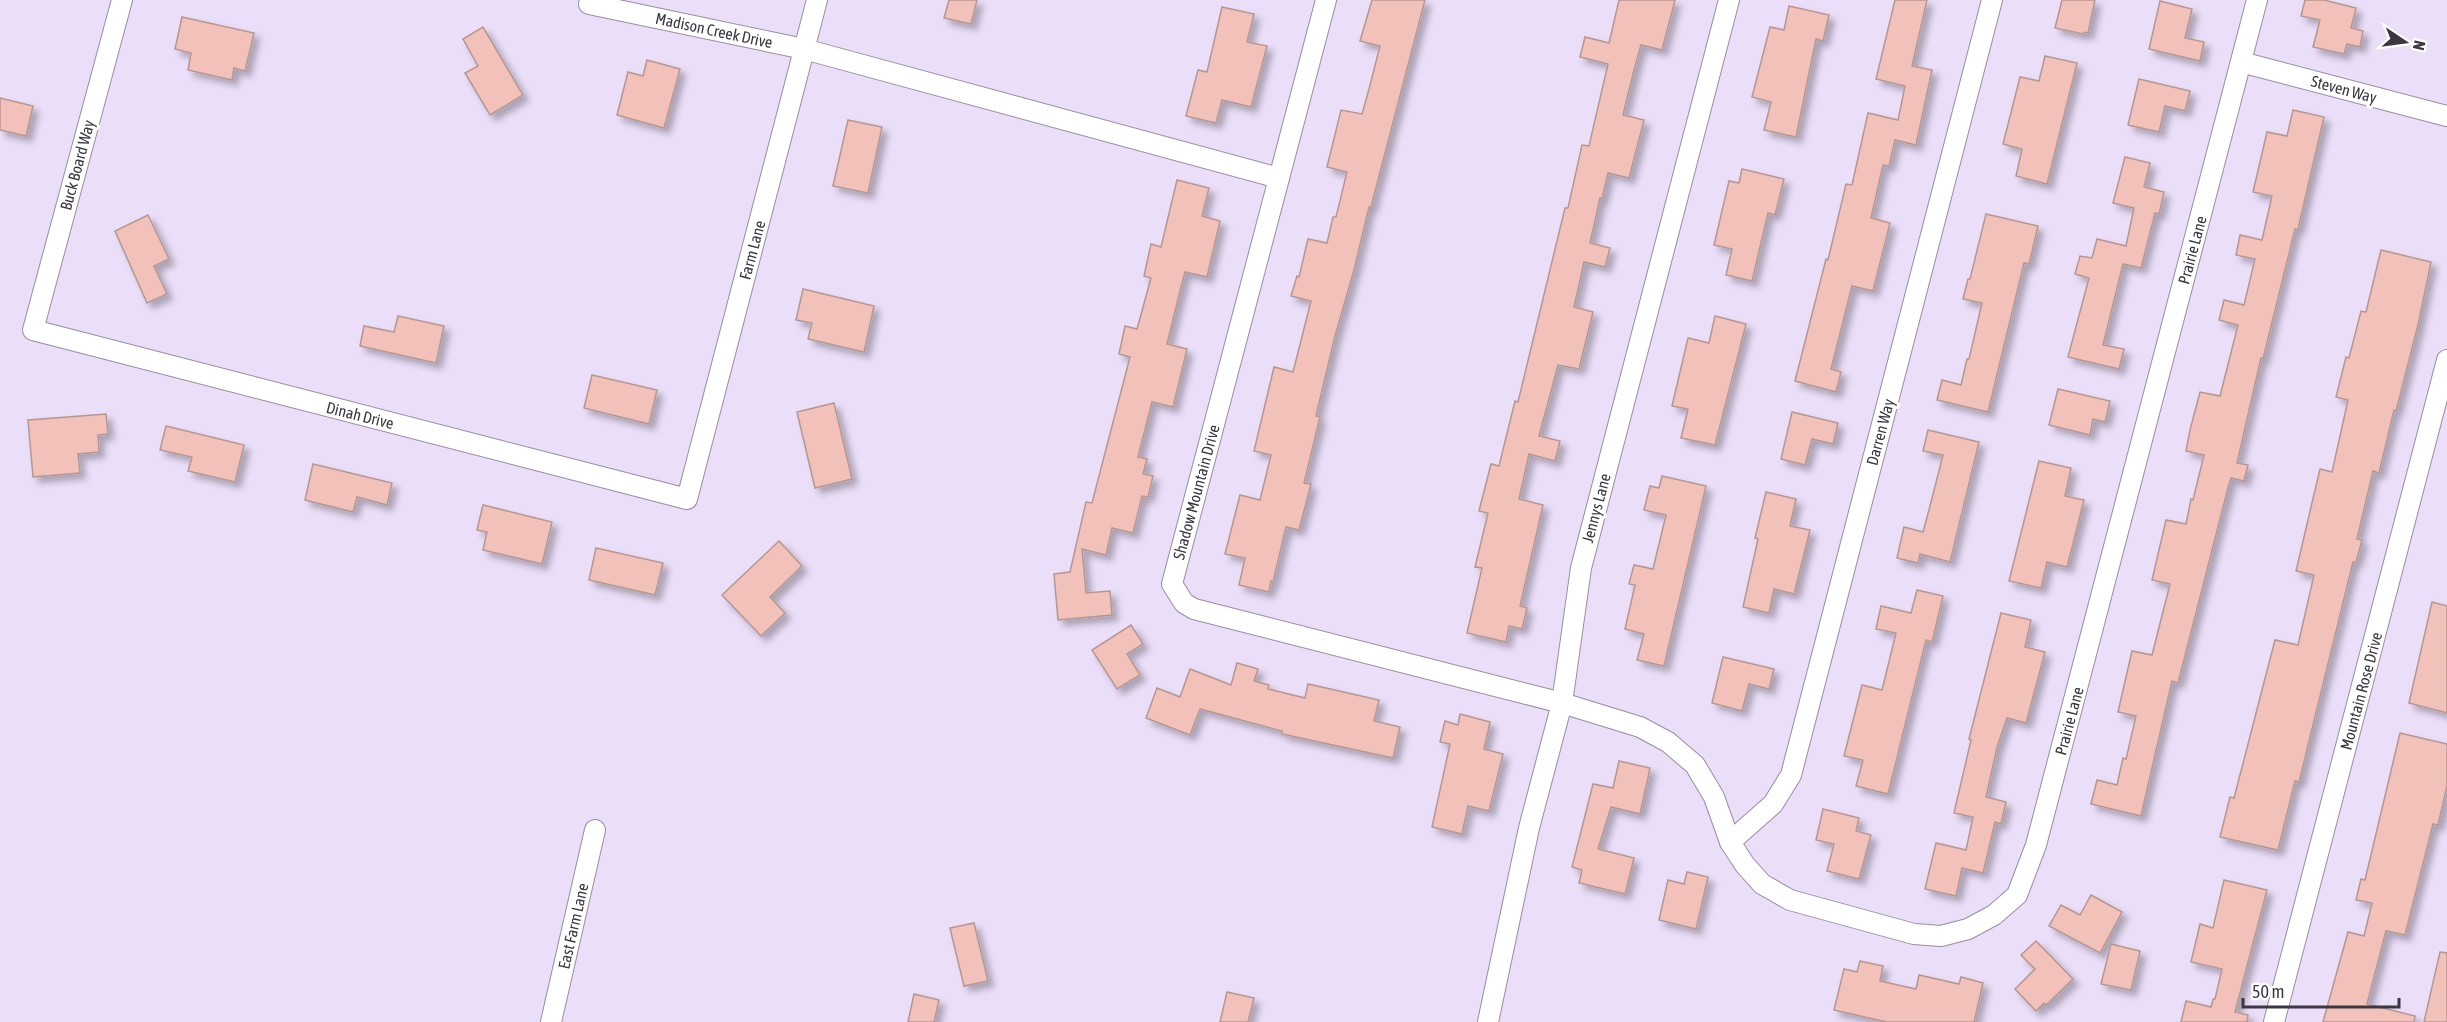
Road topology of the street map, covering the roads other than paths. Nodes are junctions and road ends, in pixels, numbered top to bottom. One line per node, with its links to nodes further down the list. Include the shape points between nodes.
1 (122, 0): 12 (street, Buck Board Way)
2 (817, 0): 8 (street, Farm Lane)
3 (1326, 0): 11 (street, Shadow Mountain Drive)
4 (1729, 0): 15 (street, Jennys Lane, via 1581,568)
5 (1992, 0): 17 (street, Darren Way, via 1791,775 1773,804)
6 (2257, 0): 9 (street, Prairie Lane)
7 (589, 4): 8 (street, Madison Creek Drive)
8 (804, 49): 11 (street, Madison Creek Drive); 14 (street, Farm Lane)
9 (2241, 62): 10 (street, Steven Way); 17 (street, Prairie Lane, via 2036,845 2018,895 1994,915 1968,929 1941,936 1914,934 1790,900 1762,884)
10 (2447, 116)
11 (1279, 178): 15 (street, Shadow Mountain Drive, via 1172,584 1184,603 1194,609)
12 (33, 330): 14 (street, Dinah Drive)
13 (2447, 360): 20 (street, Mountain Rose Drive)
14 (687, 499)
15 (1562, 703): 17 (street, Prairie Lane, via 1640,727 1668,742 1695,765 1714,797); 19 (street, Jennys Lane, via 1529,828)
16 (595, 830): 18 (street, East Farm Lane)
17 (1730, 842)
18 (551, 1022)
19 (1488, 1022)
20 (2274, 1022)

